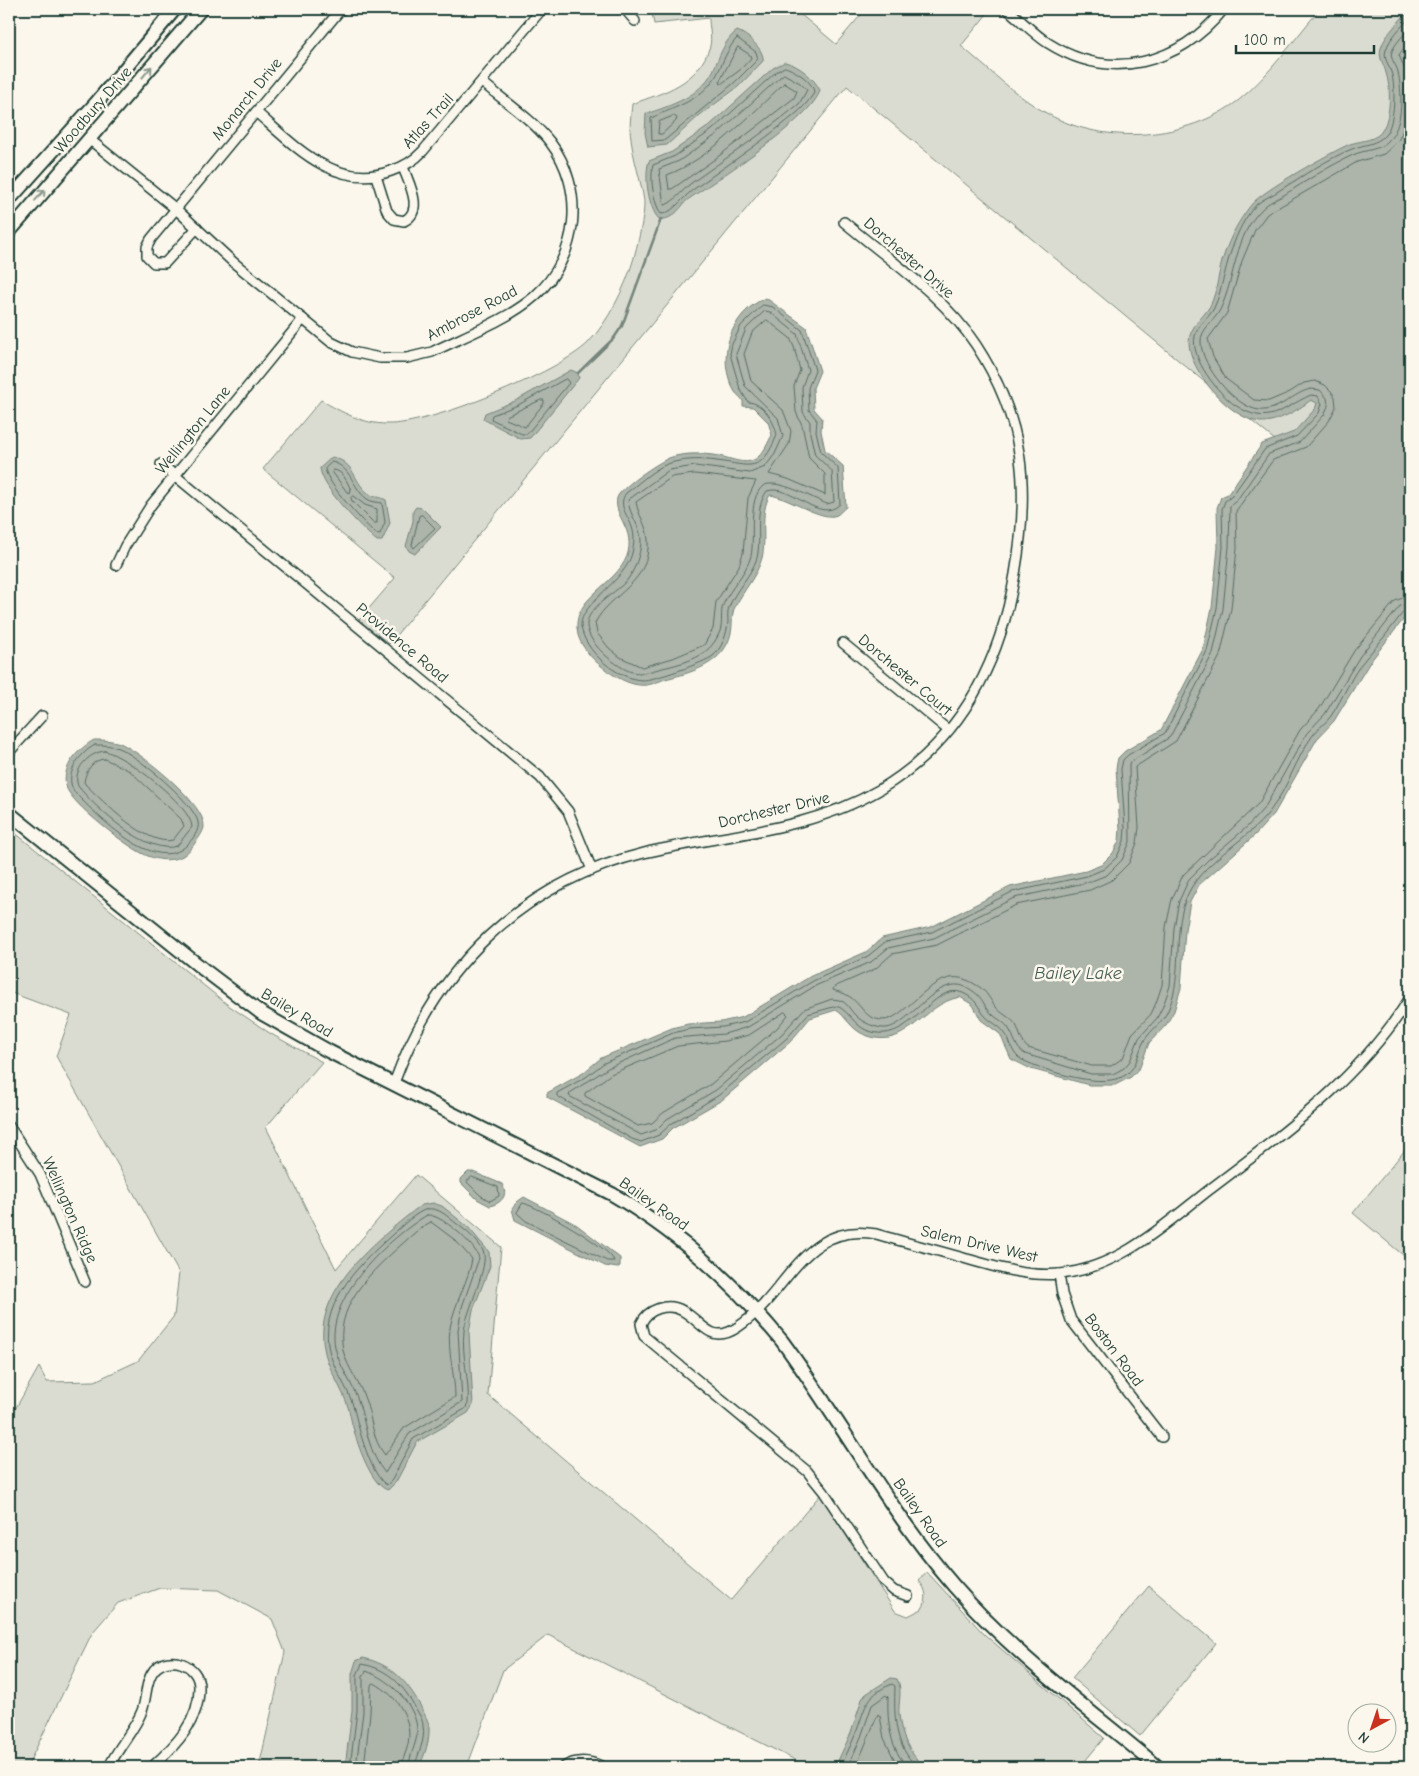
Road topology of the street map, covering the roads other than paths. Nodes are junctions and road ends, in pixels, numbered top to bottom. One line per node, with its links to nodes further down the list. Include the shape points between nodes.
1 (175, 9): 14 (main road, Woodbury Drive)
2 (200, 9): 11 (main road, Woodbury Drive, one-way to 2)
3 (341, 9): 10 (street, Monarch Drive)
4 (542, 9): 9 (street, Atlas Trail)
5 (625, 9): 8 (street)
6 (1007, 9): 7 (street, via 1048,43 1069,54 1116,64 1144,62 1171,53 1190,43)
7 (1224, 9)
8 (635, 21)
9 (482, 82): 12 (street, Atlas Trail, via 423,151); 19 (street, Ambrose Road, via 539,130 567,171 573,200 572,229 564,256 551,278 518,309 418,356 393,359 352,352 331,342)
10 (256, 112): 13 (street, Atlas Trail, via 319,164 341,173); 15 (street, Monarch Drive)
11 (89, 139): 15 (street, Ambrose Road); 18 (main road, Woodbury Drive, one-way to 11)
12 (403, 167): 13 (street, Atlas Trail); 13 (street, via 415,207 412,216 404,220 394,219 387,211)
13 (376, 176)
14 (9, 200)
15 (176, 209): 17 (street, Ambrose Road); 17 (street, Monarch Drive, via 148,243 150,259 160,264 170,260)
16 (844, 222): 25 (street, Dorchester Drive, via 935,297 954,317 992,373 1014,427 1024,508 1011,600 985,676)
17 (197, 228): 19 (street, Ambrose Road)
18 (9, 232)
19 (303, 319): 21 (street, Wellington Lane)
20 (160, 464): 21 (street, Providence Road)
21 (175, 476): 22 (street, Wellington Lane, via 139,522); 28 (street, Providence Road, via 540,777 568,811)
22 (116, 565)
23 (843, 643): 25 (street, Dorchester Court)
24 (42, 716): 26 (street)
25 (948, 730): 28 (street, Dorchester Drive, via 911,768 845,808 783,826 644,853)
26 (9, 752)
27 (9, 812): 30 (main road, Bailey Road, via 243,1000 311,1042)
28 (592, 870): 30 (street, Dorchester Drive, via 527,904 471,953 428,1008 403,1057)
29 (1410, 998): 32 (street, Salem Drive West, via 1360,1065 1300,1121 1132,1248 1103,1263)
30 (394, 1083): 34 (main road, Bailey Road, via 571,1171 627,1203 698,1256)
31 (9, 1126): 33 (street, Wellington Ridge, via 40,1174)
32 (1059, 1274): 34 (street, Salem Drive West, via 1024,1273 876,1234 851,1231 825,1240 810,1251); 35 (street, Boston Road, via 1071,1320)
33 (85, 1282)
34 (756, 1311): 36 (street, Salem Drive West, via 739,1327 718,1334 704,1330 686,1313 674,1307 655,1310 643,1321 641,1330 646,1338 811,1475 884,1582 894,1592); 41 (main road, Bailey Road, via 795,1359 921,1545 955,1587 1006,1639)
35 (1162, 1437)
36 (908, 1596)
37 (109, 1767): 38 (street, via 136,1725 154,1670 162,1664 183,1663 191,1669 200,1685 195,1709 174,1747)
38 (152, 1767)
39 (564, 1767): 40 (street, via 577,1761 587,1761)
40 (603, 1767)
41 (1158, 1767)

